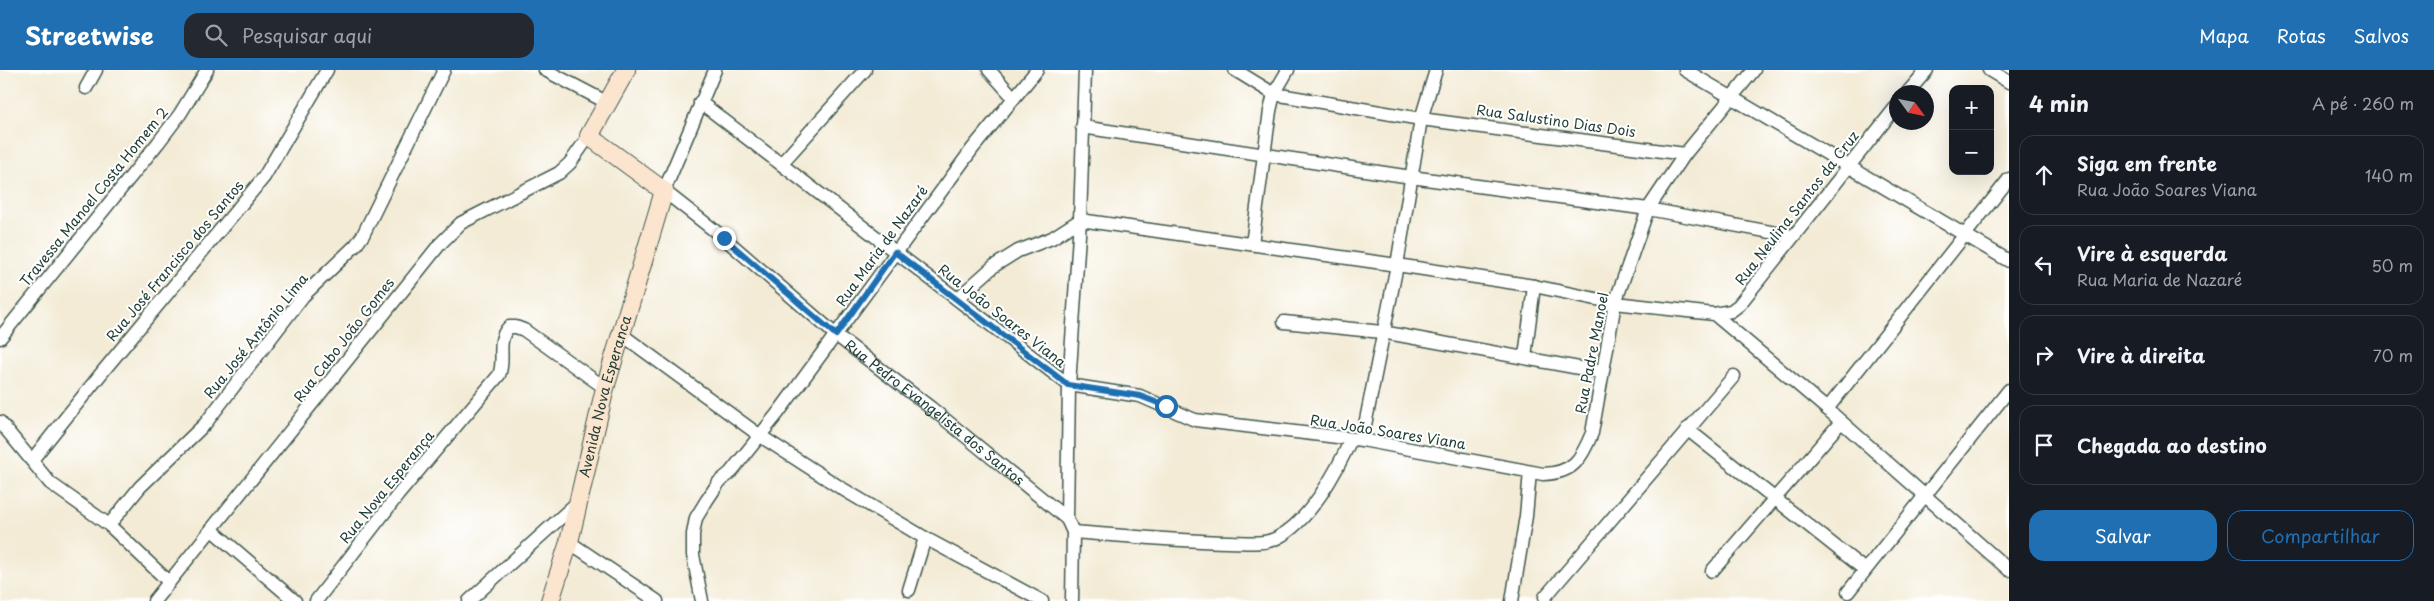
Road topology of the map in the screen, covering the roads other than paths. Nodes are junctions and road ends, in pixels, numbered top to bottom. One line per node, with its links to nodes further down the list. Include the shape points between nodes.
1 (96, 70): 21 (street)
2 (207, 70): 54 (street, Travessa Manoel Costa Homem 2, via 158,143)
3 (327, 70): 67 (street, Rua José Francisco dos Santos, via 264,177)
4 (444, 70): 74 (street, Rua José Antônio Lima, via 356,245 303,296 205,424 140,487)
5 (545, 70): 26 (street)
6 (626, 70): 26 (main road)
7 (715, 70): 25 (street)
8 (865, 70): 33 (street)
9 (989, 70): 23 (street)
10 (1038, 70): 23 (street, Rua Maria de Nazaré)
11 (1085, 70): 29 (street)
12 (1234, 70): 22 (street)
13 (1288, 70): 22 (street)
14 (1436, 70): 28 (street)
15 (1685, 70): 24 (street)
16 (1754, 70): 24 (street, Rua Padre Manoel)
17 (1927, 70): 20 (street)
18 (1989, 70): 19 (street)
19 (2009, 82)
20 (1914, 85)
21 (86, 88)
22 (1274, 94): 28 (street, Rua Salustino Dias Dois); 32 (street)
23 (1014, 98): 43 (street, Rua Maria de Nazaré)
24 (1732, 98): 31 (street, Rua Padre Manoel); 34 (street)
25 (700, 102): 33 (street, Rua João Soares Viana); 37 (street)
26 (608, 103): 30 (main road)
27 (1889, 116): 34 (street, Rua Neulina Santos da Cruz)
28 (1422, 119): 31 (street, Rua Salustino Dias Dois); 35 (street)
29 (1082, 127): 32 (street); 39 (street)
30 (589, 136): 37 (main road); 75 (street, Rua Cabo João Gomes, via 559,173 462,223 440,244)
31 (1685, 154): 38 (street, Rua Padre Manoel)
32 (1264, 155): 35 (street); 42 (street)
33 (781, 164): 43 (street, Rua João Soares Viana)
34 (1848, 167): 40 (street); 41 (street, Rua Neulina Santos da Cruz)
35 (1410, 177): 38 (street); 45 (street)
36 (2009, 179): 40 (street)
37 (664, 191): 52 (main road, Avenida Nova Esperanca); 53 (street, Rua Pedro Evangelista dos Santos)
38 (1648, 209): 41 (street); 48 (street, Rua Padre Manoel)
39 (1080, 220): 42 (street); 47 (street, via 1052,238 1018,251 994,266); 58 (street)
40 (1964, 234): 44 (street); 61 (street)
41 (1792, 236): 49 (street, Rua Neulina Santos da Cruz, via 1739,305 1731,311)
42 (1252, 244): 45 (street)
43 (895, 252): 47 (street, Rua João Soares Viana); 53 (street, Rua Maria de Nazaré)
44 (2009, 261)
45 (1397, 265): 46 (street); 51 (street)
46 (1534, 286): 48 (street); 55 (street)
47 (957, 299): 58 (street, Rua João Soares Viana)
48 (1615, 303): 49 (street); 56 (street, Rua Padre Manoel)
49 (1714, 314): 61 (street)
50 (1284, 322): 51 (street)
51 (1382, 332): 55 (street); 66 (street)
52 (621, 334): 59 (main road, Avenida Nova Esperanca); 65 (street)
53 (836, 335): 65 (street, Rua Maria de Nazaré); 73 (street, Rua Pedro Evangelista dos Santos)
54 (0, 338)
55 (1525, 357): 56 (street)
56 (1601, 372): 69 (street, Rua Padre Manoel, via 1592,433 1586,449 1571,468 1558,474)
57 (1734, 376): 64 (street)
58 (1068, 385): 66 (street, Rua João Soares Viana, via 1140,396 1195,420); 73 (street)
59 (606, 388): 72 (main road, Avenida Nova Esperanca); 89 (street, Rua Nova Esperança, via 524,330 509,328 501,339 502,370 398,495)
60 (2009, 390): 70 (street)
61 (1827, 410): 63 (street)
62 (0, 422): 67 (street)
63 (1841, 422): 70 (street); 71 (street)
64 (1687, 429): 71 (street); 86 (street)
65 (759, 435): 77 (street); 93 (street, Rua Maria de Nazaré, via 720,482 696,518 692,534 693,555)
66 (1357, 439): 68 (street, Rua João Soares Viana); 76 (street, via 1320,496 1288,530 1269,541 1200,542)
67 (32, 460): 74 (street, via 50,483)
68 (1530, 472): 69 (street, Rua João Soares Viana); 96 (street)
69 (1543, 474)
70 (1924, 495): 79 (street); 80 (street)
71 (1776, 498): 79 (street); 81 (street)
72 (580, 500): 78 (main road, Avenida Nova Esperanca); 90 (street)
73 (1067, 519): 76 (street)
74 (109, 526): 82 (street)
75 (212, 530): 82 (street, Rua Cabo João Gomes); 88 (street)
76 (1073, 532): 95 (street)
77 (925, 538): 83 (street); 85 (street)
78 (569, 542): 91 (main road, Avenida Nova Esperanca); 92 (street)
79 (1865, 570): 84 (street)
80 (2009, 570)
81 (1712, 571)
82 (169, 582): 87 (street, Rua Cabo João Gomes)
83 (909, 590)
84 (1848, 592)
85 (1020, 596): 94 (street)
86 (1546, 596)
87 (154, 601)
88 (295, 601)
89 (316, 601)
90 (469, 601)
91 (550, 601)
92 (657, 601)
93 (702, 601)
94 (1042, 601)
95 (1072, 601)
96 (1512, 601)

